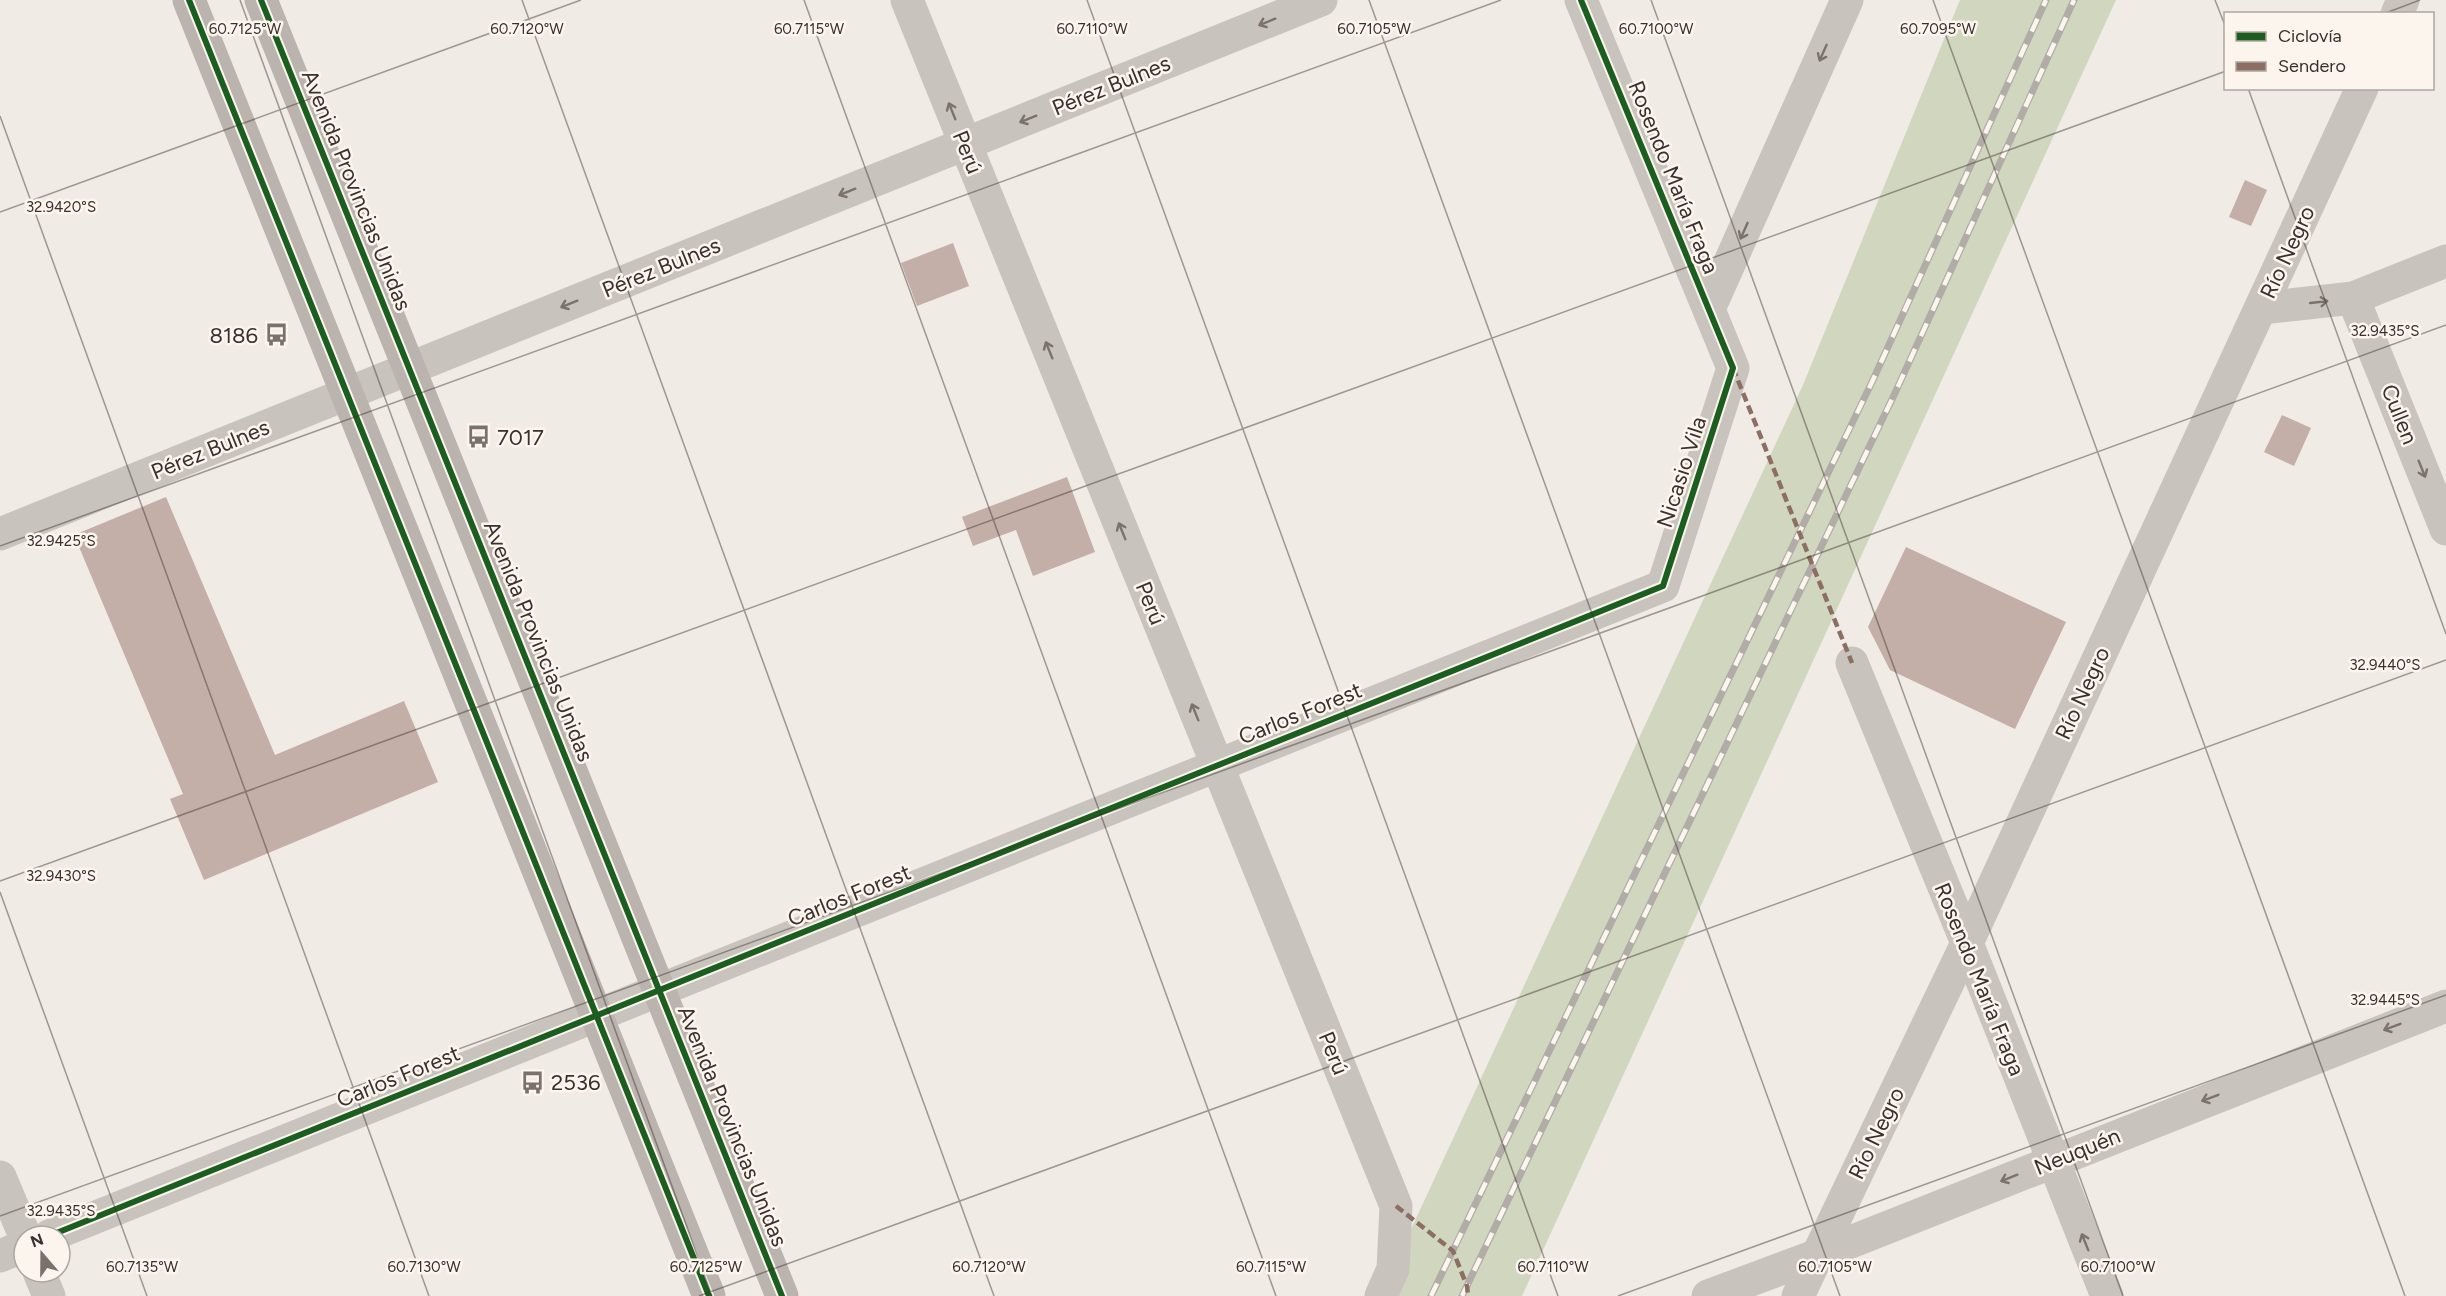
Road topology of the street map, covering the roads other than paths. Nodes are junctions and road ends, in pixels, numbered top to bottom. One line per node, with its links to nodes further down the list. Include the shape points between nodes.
1 (189, 0): 15 (main road)
2 (261, 0): 13 (main road, Avenida Provincias Unidas)
3 (906, 0): 8 (street, Perú, one-way to 3)
4 (1321, 0): 8 (street, Pérez Bulnes, one-way to 8)
5 (1581, 0): 12 (street, Rosendo María Fraga)
6 (1847, 0): 12 (street, one-way to 12)
7 (2361, 90): 11 (street, Río Negro)
8 (965, 144): 13 (street, Pérez Bulnes, one-way to 13); 20 (street, Perú, one-way to 8)
9 (2446, 261): 10 (street)
10 (2353, 298): 11 (street, one-way to 10); 16 (street, Cullen, one-way to 16)
11 (2261, 308): 21 (street, Río Negro)
12 (1709, 309): 14 (street, Rosendo María Fraga)
13 (410, 368): 15 (street, Pérez Bulnes); 22 (main road, Avenida Provincias Unidas)
14 (1733, 368): 18 (street, Nicasio Vila)
15 (347, 394): 17 (street, Pérez Bulnes); 24 (main road)
16 (2446, 529)
17 (0, 534)
18 (1663, 586): 20 (street, Carlos Forest)
19 (1852, 663): 21 (street, Rosendo María Fraga)
20 (1217, 766): 22 (street, Carlos Forest); 32 (street, Perú, via 1396,1206 1393,1269)
21 (1966, 943): 25 (street, Rosendo María Fraga); 29 (street, Río Negro)
22 (660, 990): 24 (street, Carlos Forest); 31 (main road, Avenida Provincias Unidas)
23 (2446, 1006): 25 (street, Neuquén, one-way to 25)
24 (597, 1015): 28 (street, Carlos Forest); 30 (main road)
25 (2053, 1160): 29 (street, Neuquén, one-way to 29); 35 (street, Rosendo María Fraga, one-way to 25)
26 (0, 1177): 27 (street)
27 (20, 1224)
28 (72, 1227)
29 (1818, 1255): 33 (street, Neuquén); 34 (street, Río Negro)
30 (709, 1296)
31 (782, 1296)
32 (1381, 1296)
33 (1708, 1296)
34 (1798, 1296)
35 (2107, 1296)

